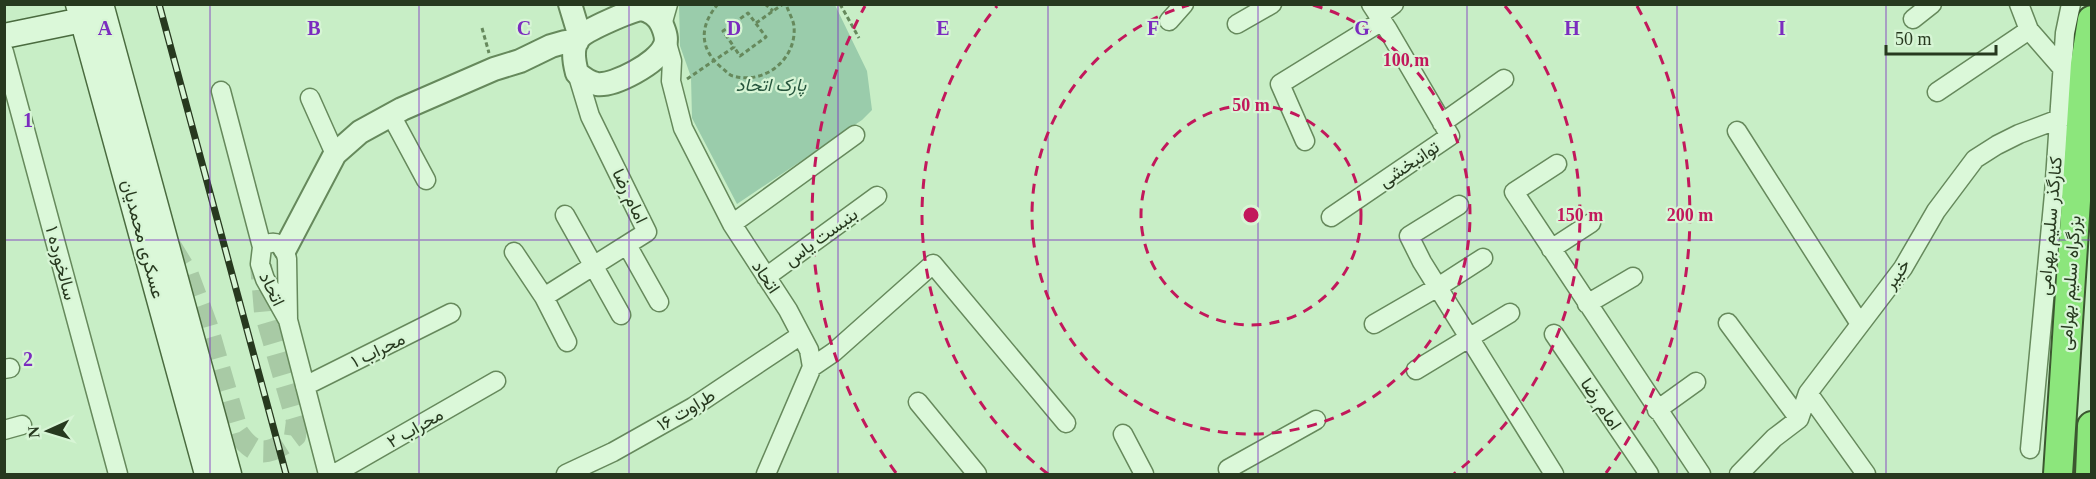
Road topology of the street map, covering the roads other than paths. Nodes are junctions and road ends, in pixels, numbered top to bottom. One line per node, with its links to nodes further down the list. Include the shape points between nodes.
1 (570, 4): 18 (street)
2 (1184, 4): 12 (street)
3 (1272, 4): 15 (street)
4 (1394, 4): 10 (street)
5 (1932, 4): 11 (street)
6 (2019, 4): 16 (street)
7 (2071, 4): 22 (street)
8 (634, 8): 14 (street, via 650,10); 18 (street)
9 (93, 9): 17 (main road); 86 (main road, عسکری محمدیان); 87 (main road, عسکری محمدیان)
10 (1377, 14): 33 (street, توانبخشی); 36 (street, via 1280,84)
11 (1913, 19)
12 (1169, 21)
13 (2091, 21): 30 (highway, بزرگراه سلیم بهرامی, via 2085,64)
14 (666, 23): 20 (street, via 664,48); 26 (street, اتحاد)
15 (1236, 24)
16 (2029, 30): 22 (street); 28 (street)
17 (4, 36)
18 (579, 40): 21 (street, اتحاد, via 551,46); 23 (street, via 573,60)
19 (4, 51): 85 (street, سالخورده ۱)
20 (655, 60): 25 (street, via 615,82); 26 (street, اتحاد)
21 (520, 61): 23 (street, اتحاد, via 543,59); 31 (street, اتحاد)
22 (2063, 69): 30 (street)
23 (577, 74): 25 (street, via 588,81); 32 (street, امام رضا)
24 (1504, 79): 33 (street)
25 (605, 83): 32 (street, via 592,102)
26 (672, 85): 46 (street, اتحاد, via 683,128)
27 (221, 91): 48 (street)
28 (1936, 92)
29 (310, 98): 37 (street)
30 (2071, 114): 41 (highway, بزرگراه سلیم بهرامی); 66 (street, خیبر, via 2019,134 1975,159 1936,211 1903,268)
31 (391, 115): 37 (street, اتحاد, via 360,132); 39 (street)
32 (590, 116): 47 (street, امام رضا, via 647,232)
33 (1442, 123): 44 (street, توانبخشی, via 1450,136)
34 (1737, 131): 66 (street)
35 (855, 135): 46 (street)
36 (1305, 141)
37 (335, 154): 49 (street, اتحاد)
38 (1557, 164): 50 (street, via 1514,192)
39 (426, 180)
40 (877, 196): 54 (street, بنبست یاس)
41 (2065, 196): 84 (street, کنارگذر سلیم بهرامی); 100 (highway, بزرگراه سلیم بهرامی)
42 (1459, 206): 56 (street, via 1409,236)
43 (565, 215): 53 (street)
44 (1331, 217)
45 (1591, 223): 50 (street)
46 (732, 224): 54 (street, اتحاد)
47 (627, 245): 53 (street, امام رضا); 58 (street)
48 (261, 247): 49 (street, اتحاد, via 274,243); 63 (street, اتحاد, via 266,279)
49 (285, 249): 63 (street, اتحاد)
50 (1551, 249): 59 (street)
51 (514, 252): 57 (street)
52 (1483, 258): 56 (street)
53 (594, 266): 57 (street, امام رضا); 62 (street)
54 (766, 277): 68 (street, اتحاد)
55 (1633, 277): 59 (street)
56 (1438, 287): 65 (street); 69 (street)
57 (544, 297): 70 (street)
58 (659, 302)
59 (1587, 304): 78 (street)
60 (451, 313): 75 (street, محراب ۱)
61 (1510, 313): 69 (street)
62 (621, 315)
63 (288, 320): 75 (street, اتحاد)
64 (1728, 323): 79 (street)
65 (1374, 324)
66 (1860, 324): 76 (street, خیبر)
67 (1554, 334): 96 (street, امام رضا)
68 (801, 335): 71 (street, اتحاد); 90 (street, طراوت ۱۶, via 693,407)
69 (1470, 339): 72 (street); 95 (street)
70 (567, 342)
71 (812, 367): 81 (street, via 933,264); 91 (street)
72 (1416, 370)
73 (496, 381): 89 (street, محراب ۲)
74 (1696, 382): 78 (street)
75 (305, 386): 88 (street, اتحاد)
76 (1809, 393): 79 (street, خیبر); 99 (street)
77 (918, 402): 92 (street)
78 (1657, 410): 97 (street)
79 (1799, 419): 98 (street)
80 (1316, 420): 94 (street, via 1228,469)
81 (1066, 423)
82 (2091, 426): 101 (highway)
83 (1123, 434): 93 (street)
84 (2030, 448)
85 (118, 474)
86 (207, 474)
87 (229, 474)
88 (328, 474)
89 (334, 474)
90 (566, 474)
91 (766, 474)
92 (977, 474)
93 (1144, 474)
94 (1230, 474)
95 (1554, 474)
96 (1649, 474)
97 (1701, 474)
98 (1739, 474)
99 (1866, 474)
100 (2058, 474)
101 (2090, 474)

